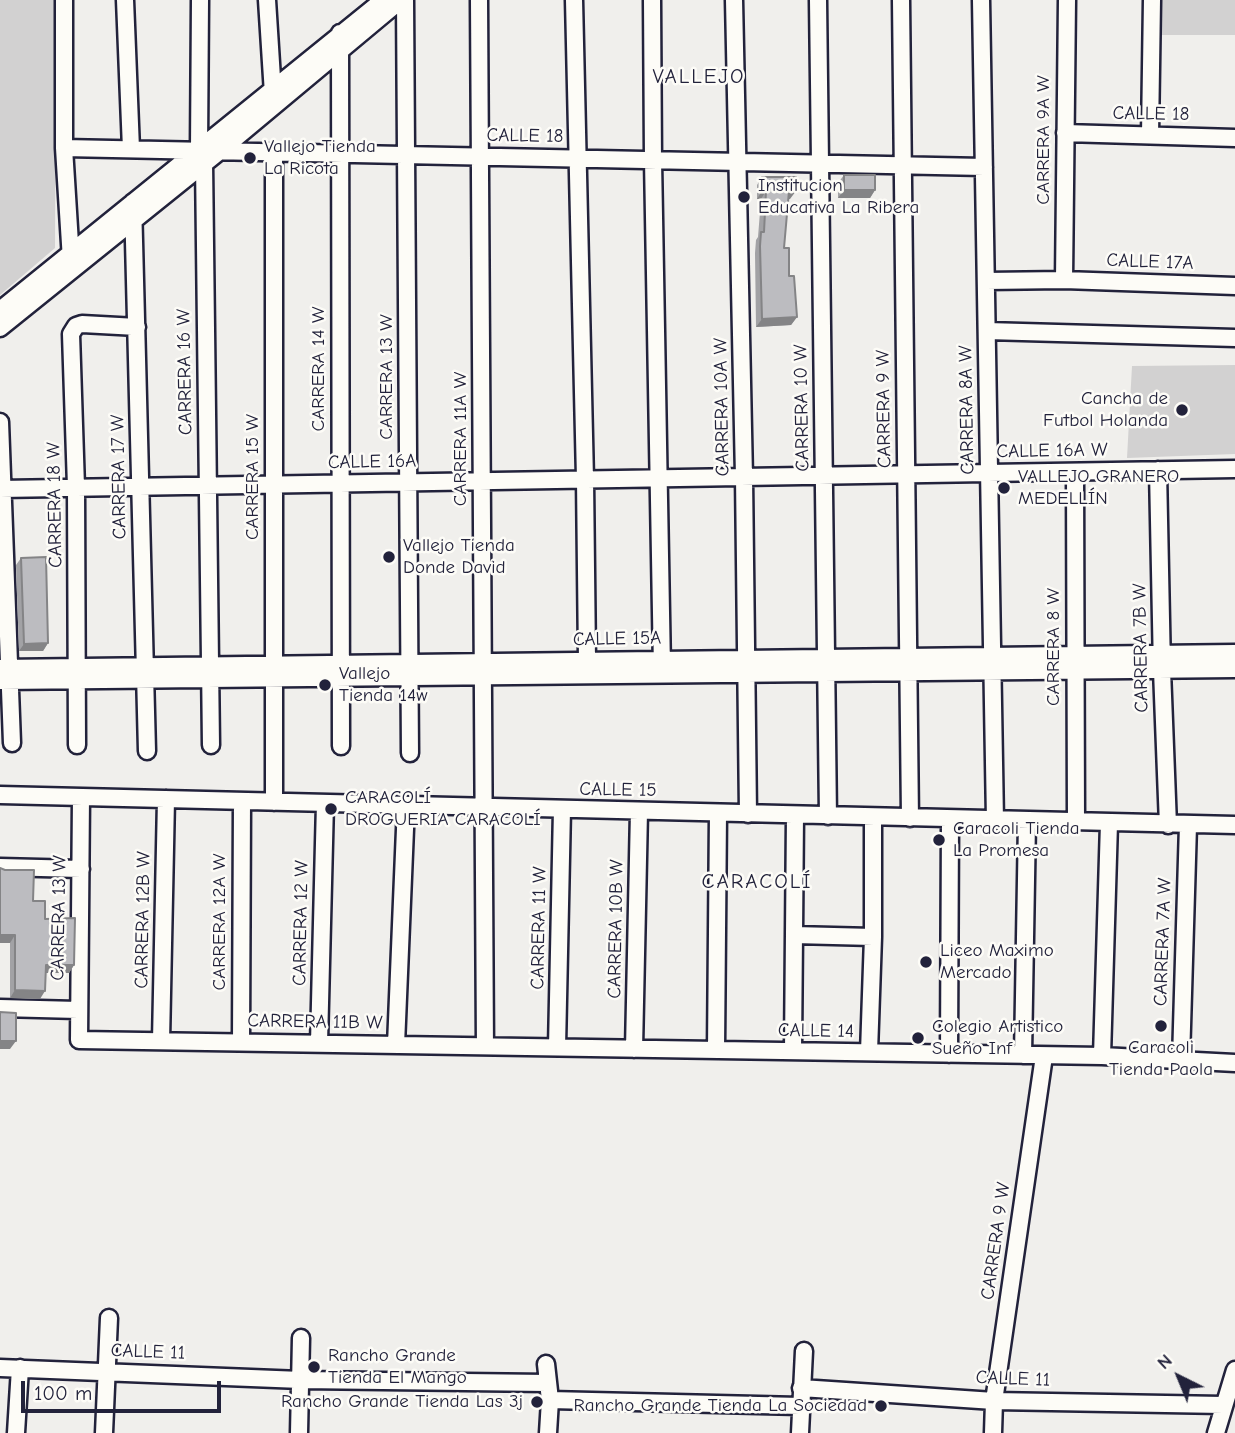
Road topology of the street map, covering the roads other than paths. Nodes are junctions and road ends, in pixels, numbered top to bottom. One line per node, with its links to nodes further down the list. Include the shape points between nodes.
1 (64, 0): 22 (street)
2 (125, 0): 23 (street)
3 (200, 0): 28 (street, CARRERA 16 W)
4 (267, 0): 18 (street)
5 (383, 0): 16 (street)
6 (403, 0): 17 (street); 27 (street, CARRERA 13 W)
7 (479, 0): 29 (street, CARRERA 11A W)
8 (574, 0): 30 (street)
9 (652, 0): 31 (street)
10 (734, 0): 32 (street, CARRERA 10A W)
11 (818, 0): 33 (street, CARRERA 10 W)
12 (901, 0): 34 (street, CARRERA 9 W)
13 (981, 0): 35 (street, CARRERA 8A W)
14 (1067, 0): 19 (street, CARRERA 9A W)
15 (1153, 0): 20 (street)
16 (340, 33): 17 (street, CARRERA 14 W); 18 (street)
17 (339, 52): 18 (street); 26 (street, CARRERA 14 W)
18 (274, 96): 24 (street); 28 (street)
19 (1065, 133): 20 (street, CALLE 18); 39 (street, CARRERA 9A W)
20 (1150, 135): 21 (street, CALLE 18)
21 (1235, 138)
22 (64, 148): 23 (street); 38 (street)
23 (131, 149): 28 (street)
24 (220, 151): 25 (street, CALLE 18); 28 (street)
25 (274, 152): 26 (street, CALLE 18); 60 (street, CARRERA 15 W)
26 (340, 153): 27 (street, CALLE 18); 59 (street, CARRERA 14 W)
27 (406, 155): 29 (street, CALLE 18); 58 (street, CARRERA 13 W)
28 (201, 156): 36 (street); 37 (street); 61 (street, CARRERA 16 W)
29 (480, 156): 30 (street, CALLE 18); 57 (street, CARRERA 11A W)
30 (577, 158): 31 (street, CALLE 18); 56 (street)
31 (653, 160): 32 (street, CALLE 18); 55 (street)
32 (737, 162): 33 (street, CALLE 18); 54 (street, CARRERA 10A W)
33 (820, 163): 34 (street, CALLE 18); 53 (street, CARRERA 10 W)
34 (903, 165): 35 (street, CALLE 18); 52 (street, CARRERA 9 W)
35 (984, 167): 40 (street, CARRERA 8A W)
36 (133, 202): 37 (street, CARRERA 17 W); 38 (street)
37 (133, 219): 38 (street); 43 (street, CARRERA 17 W)
38 (71, 261): 42 (street); 44 (street)
39 (1064, 280): 40 (street, CALLE 17A); 41 (street, CALLE 17A)
40 (986, 281): 45 (street, CARRERA 8A W)
41 (1235, 286)
42 (0, 310)
43 (137, 327): 62 (street, CARRERA 17 W); 63 (street, CARRERA 18 W, via 82,324 71,334)
44 (0, 328)
45 (987, 331): 46 (street); 51 (street, CARRERA 8A W)
46 (1235, 338)
47 (0, 422): 64 (street)
48 (1235, 469): 49 (street, CALLE 16A W)
49 (1158, 470): 50 (street, CALLE 16A W); 67 (street, CARRERA 7B W)
50 (1075, 472): 51 (street, CALLE 16A W); 69 (street, CARRERA 8 W)
51 (989, 473): 52 (street, CALLE 16A W); 68 (street, CARRERA 8A W)
52 (906, 474): 53 (street, CALLE 16A W); 70 (street, CARRERA 9 W)
53 (823, 476): 54 (street, CALLE 16A W); 71 (street, CARRERA 10 W)
54 (744, 477): 55 (street, CALLE 16A); 72 (street, CARRERA 10A W)
55 (658, 478): 56 (street, CALLE 16A); 73 (street)
56 (585, 480): 57 (street, CALLE 16A); 66 (street)
57 (482, 481): 58 (street, CALLE 16A); 75 (street, CARRERA 11A W)
58 (408, 482): 59 (street, CALLE 16A); 77 (street, CARRERA 13 W)
59 (341, 483): 60 (street, CALLE 16A); 79 (street, CARRERA 14 W)
60 (274, 484): 61 (street, CALLE 16A); 78 (street, CARRERA 15 W)
61 (207, 485): 62 (street, CALLE 16A); 80 (street, CARRERA 16 W)
62 (141, 486): 63 (street, CALLE 16A); 82 (street, CARRERA 17 W)
63 (76, 487): 64 (street, CALLE 16A); 81 (street, CARRERA 18 W)
64 (2, 489): 83 (street)
65 (1235, 653): 67 (street, CALLE 15A)
66 (587, 660): 73 (street, CALLE 15A); 74 (street, CALLE 15A)
67 (1162, 662): 69 (street, CALLE 15A); 76 (street, CALLE 15A); 111 (street, CARRERA 7B W)
68 (992, 663): 69 (street, CALLE 15A); 70 (street, CALLE 15A); 107 (street, CARRERA 8A W)
69 (1076, 663): 109 (street, CARRERA 8 W)
70 (909, 664): 71 (street, CALLE 15A); 105 (street, CARRERA 9 W)
71 (826, 665): 72 (street, CALLE 15A); 103 (street, CARRERA 10 W)
72 (745, 666): 73 (street, CALLE 15A); 101 (street, CARRERA 10A W)
73 (662, 667): 74 (street, CALLE 15A)
74 (570, 668): 75 (street, CALLE 15A)
75 (483, 669): 77 (street, CALLE 15A); 97 (street, CARRERA 11A W)
76 (1235, 669)
77 (410, 670): 79 (street, CALLE 15A); 89 (street, CARRERA 13 W)
78 (274, 671): 79 (street, CALLE 15A); 80 (street, CALLE 15A); 94 (street, CARRERA 15 W)
79 (341, 671): 87 (street, CARRERA 14 W)
80 (210, 672): 82 (street, CALLE 15A); 86 (street, CARRERA 16 W)
81 (77, 673): 82 (street, CALLE 15A); 83 (street, CALLE 15A); 85 (street, CARRERA 18 W)
82 (145, 673): 88 (street, CARRERA 17 W)
83 (4, 674): 84 (street)
84 (12, 743)
85 (77, 745)
86 (211, 745)
87 (341, 746)
88 (147, 751)
89 (410, 753)
90 (0, 795): 91 (street, CALLE 15)
91 (81, 797): 92 (street, CALLE 15); 115 (street, CARRERA 13 W)
92 (166, 799): 93 (street, CALLE 15); 121 (street, CARRERA 12B W)
93 (242, 801): 94 (street, CALLE 15); 122 (street, CARRERA 12A W)
94 (274, 802): 95 (street, CALLE 15)
95 (325, 803): 96 (street, CALLE 15); 123 (street, CARRERA 12 W)
96 (406, 806): 97 (street, CALLE 15); 124 (street, CARRERA 11B W)
97 (484, 808): 98 (street, CALLE 15); 125 (street, CARRERA 11A W)
98 (562, 809): 99 (street, CALLE 15); 126 (street, CARRERA 11 W)
99 (639, 811): 100 (street, CALLE 15); 127 (street, CARRERA 10B W)
100 (718, 813): 101 (street, CALLE 15); 128 (street)
101 (748, 814): 102 (street, CALLE 15)
102 (795, 815): 103 (street, CALLE 15); 116 (street)
103 (828, 816): 104 (street, CALLE 15)
104 (873, 817): 105 (street, CALLE 15); 117 (street)
105 (910, 818): 106 (street, CALLE 15)
106 (950, 819): 107 (street, CALLE 15); 131 (street)
107 (995, 820): 108 (street, CALLE 15)
108 (1027, 821): 109 (street, CALLE 15); 132 (street)
109 (1076, 822): 110 (street, CALLE 15)
110 (1109, 823): 111 (street, CALLE 15); 134 (street)
111 (1168, 825): 112 (street, CALLE 15)
112 (1188, 825): 113 (street, CALLE 15); 135 (street, CARRERA 7A W)
113 (1235, 825)
114 (0, 867): 115 (street)
115 (81, 869): 119 (street, CARRERA 13 W)
116 (794, 934): 117 (street); 129 (street)
117 (873, 937): 130 (street)
118 (0, 1008): 119 (street)
119 (78, 1010): 120 (street, CARRERA 13 W)
120 (79, 1040): 121 (street, CARRERA 11B W)
121 (161, 1041): 122 (street, CARRERA 11B W)
122 (240, 1042): 123 (street, CARRERA 11B W)
123 (319, 1044): 124 (street, CARRERA 11B W)
124 (396, 1045): 125 (street, CALLE 14)
125 (485, 1046): 126 (street, CALLE 14)
126 (557, 1047): 127 (street, CALLE 14)
127 (634, 1049): 128 (street, CALLE 14)
128 (716, 1050): 129 (street, CALLE 14)
129 (793, 1051): 130 (street, CALLE 14)
130 (869, 1052): 131 (street, CALLE 14)
131 (950, 1054): 132 (street, CALLE 14)
132 (1023, 1055): 133 (street, CALLE 14)
133 (1044, 1056): 134 (street, CALLE 14); 149 (street, CARRERA 9 W)
134 (1102, 1056): 135 (street, CALLE 14)
135 (1181, 1060): 136 (street, CALLE 14)
136 (1235, 1063)
137 (109, 1318): 144 (street)
138 (301, 1338): 145 (street)
139 (804, 1351): 147 (street)
140 (546, 1364): 146 (street)
141 (0, 1368): 142 (street, CALLE 11)
142 (20, 1368): 144 (street, CALLE 11); 152 (street)
143 (1235, 1370): 150 (street)
144 (106, 1371): 145 (street, CALLE 11); 153 (street)
145 (301, 1380): 146 (street, CALLE 11); 154 (street)
146 (547, 1383): 148 (street)
147 (801, 1388): 149 (street, CALLE 11); 151 (street)
148 (550, 1400): 151 (street); 155 (street)
149 (993, 1401): 150 (street, CALLE 11); 157 (street, CARRERA 9 W)
150 (1223, 1405): 158 (street)
151 (800, 1406): 156 (street)
152 (16, 1433)
153 (103, 1433)
154 (299, 1433)
155 (548, 1433)
156 (800, 1433)
157 (993, 1433)
158 (1216, 1433)

